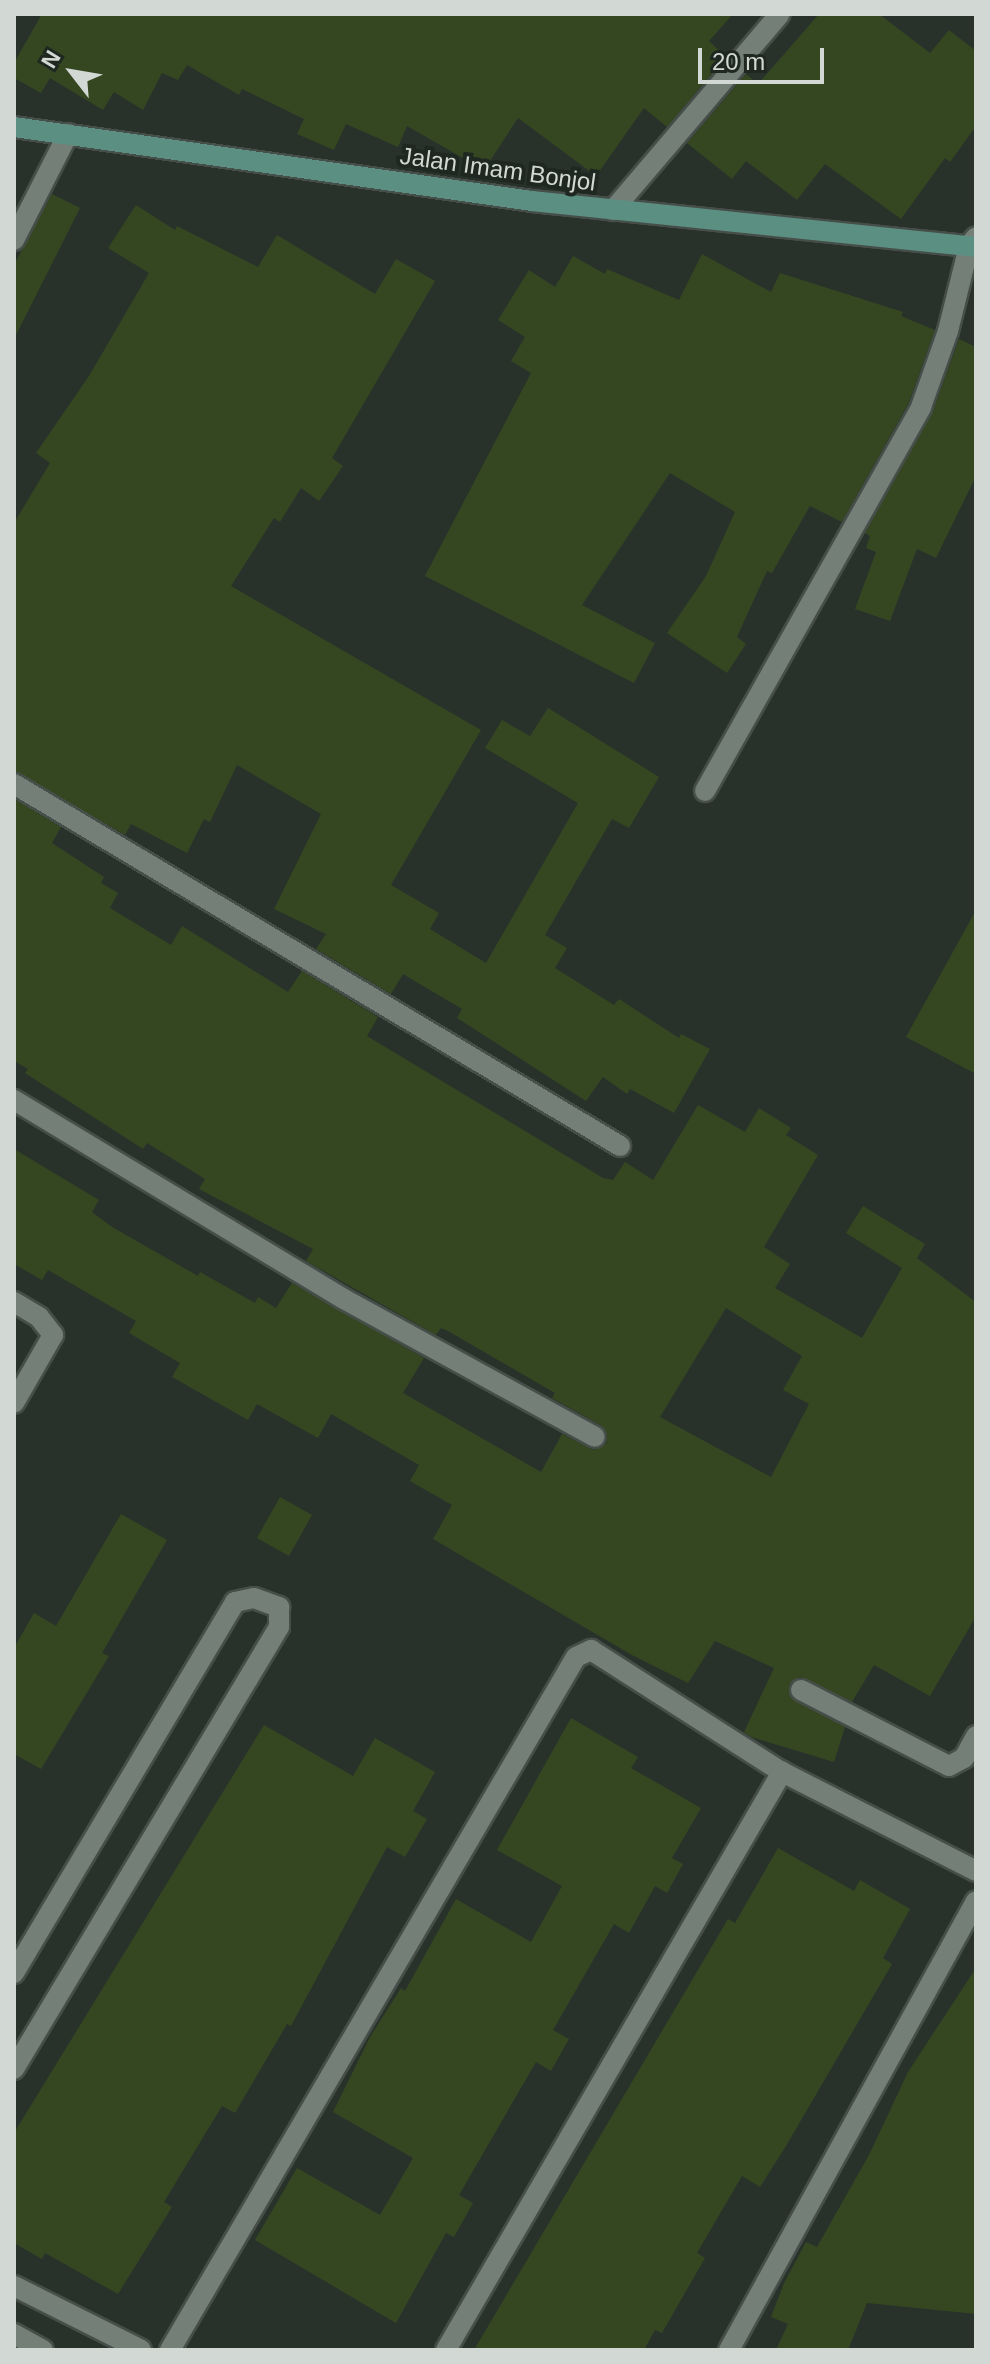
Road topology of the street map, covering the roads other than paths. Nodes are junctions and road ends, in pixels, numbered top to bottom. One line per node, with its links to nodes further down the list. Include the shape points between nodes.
1 (780, 14): 4 (street)
2 (14, 127): 3 (street, Jalan Imam Bonjol)
3 (68, 134): 4 (street, Jalan Imam Bonjol); 5 (street)
4 (613, 210): 6 (street, Jalan Imam Bonjol)
5 (14, 240)
6 (974, 244): 8 (street, via 921,407)
7 (14, 784): 10 (street)
8 (705, 791)
9 (14, 1100): 13 (street, via 344,1299)
10 (620, 1146)
11 (14, 1302): 12 (street, via 39,1317 53,1335)
12 (14, 1403)
13 (595, 1437)
14 (801, 1690): 15 (street, via 949,1766 964,1758)
15 (976, 1736)
16 (782, 1772): 17 (street); 25 (street, via 591,1650 576,1657); 26 (street)
17 (976, 1871)
18 (976, 1901): 27 (street)
19 (14, 1973): 20 (street, via 235,1602 254,1598 279,1607 279,1627)
20 (14, 2069)
21 (14, 2286): 24 (street)
22 (14, 2334): 23 (street)
23 (43, 2350)
24 (141, 2350)
25 (170, 2350)
26 (446, 2350)
27 (729, 2350)

